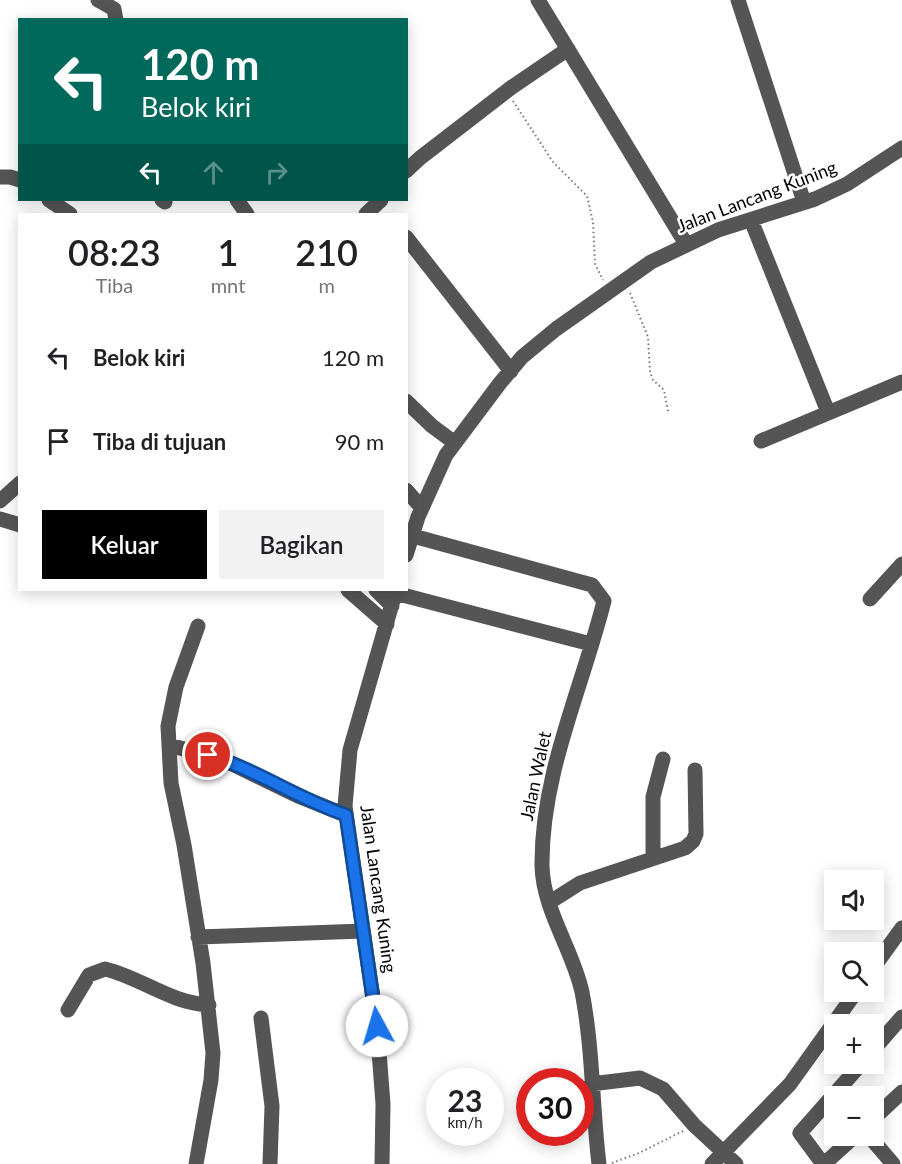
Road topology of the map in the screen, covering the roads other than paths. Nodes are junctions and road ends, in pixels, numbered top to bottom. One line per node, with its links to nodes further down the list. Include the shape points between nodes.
1 (98, 0): 4 (street, via 114,9)
2 (538, 0): 5 (street)
3 (738, 0): 11 (street)
4 (116, 18)
5 (568, 49): 7 (street, via 507,91); 15 (street)
6 (902, 148): 11 (street, Jalan Lancang Kuning, via 847,184)
7 (408, 169)
8 (0, 177): 9 (street)
9 (18, 179)
10 (52, 201): 12 (street)
11 (804, 202): 13 (street, Jalan Lancang Kuning)
12 (69, 213)
13 (751, 220): 15 (street, Jalan Lancang Kuning); 19 (street)
14 (408, 240): 16 (street)
15 (686, 244): 16 (street, Jalan Lancang Kuning, via 651,262 556,329)
16 (511, 371): 21 (street, Jalan Lancang Kuning)
17 (902, 382): 19 (street)
18 (408, 402): 21 (street)
19 (828, 412): 20 (street)
20 (761, 441)
21 (455, 443): 25 (street, Jalan Lancang Kuning, via 433,480)
22 (18, 485): 24 (street)
23 (408, 492): 25 (street)
24 (0, 501)
25 (423, 508): 28 (street, Jalan Lancang Kuning)
26 (0, 519): 27 (street)
27 (18, 524)
28 (412, 536): 29 (street, Jalan Lancang Kuning); 37 (street, Jalan Walet, via 592,585 604,601)
29 (408, 549)
30 (902, 564): 34 (street)
31 (349, 591): 35 (street)
32 (379, 591): 33 (street)
33 (394, 596): 35 (street, Jalan Lancang Kuning); 37 (street)
34 (870, 599)
35 (387, 624): 41 (street, Jalan Lancang Kuning, via 350,750)
36 (198, 626): 38 (street, via 176,687 168,726)
37 (591, 644): 43 (street, Jalan Walet, via 548,799 542,870)
38 (169, 745): 41 (street, via 224,760); 46 (street, via 171,783)
39 (663, 759): 42 (street, via 652,797)
40 (695, 770): 42 (street, via 693,841)
41 (346, 815): 45 (street, Jalan Lancang Kuning)
42 (653, 858): 43 (street, via 580,883)
43 (550, 902): 54 (street, Jalan Walet, via 581,989)
44 (902, 928): 47 (street)
45 (363, 931): 46 (street); 65 (street, Jalan Lancang Kuning, via 379,1048)
46 (198, 937): 49 (street)
47 (884, 953)
48 (849, 1002): 62 (street, via 790,1084)
49 (209, 1005): 50 (street, via 174,999 105,969 89,975); 63 (street, via 213,1067)
50 (68, 1010)
51 (902, 1017): 53 (street)
52 (261, 1018): 64 (street, via 272,1106)
53 (884, 1037)
54 (590, 1068)
55 (852, 1074): 69 (street, via 800,1133)
56 (594, 1084): 62 (street, via 640,1078 663,1089)
57 (902, 1092): 58 (street)
58 (884, 1109)
59 (594, 1114): 66 (street, Jalan Walet)
60 (844, 1146): 69 (street)
61 (878, 1146): 70 (street)
62 (723, 1152): 67 (street); 68 (street)
63 (196, 1164)
64 (270, 1164)
65 (382, 1164)
66 (599, 1164)
67 (712, 1164)
68 (736, 1164)
69 (823, 1164)
70 (893, 1164)

